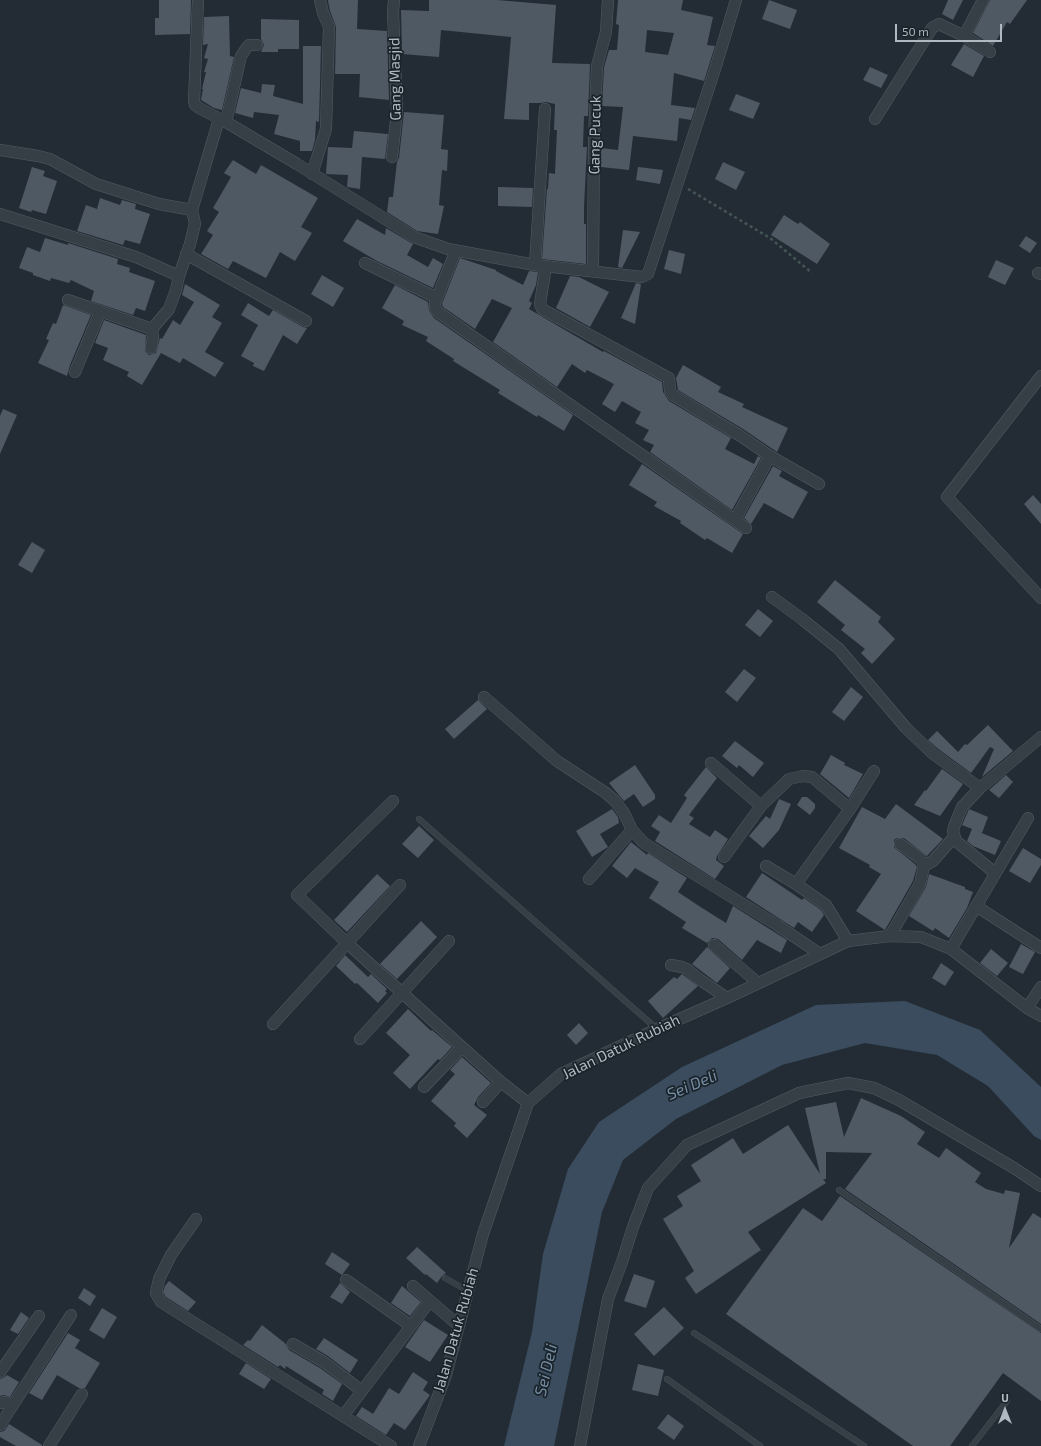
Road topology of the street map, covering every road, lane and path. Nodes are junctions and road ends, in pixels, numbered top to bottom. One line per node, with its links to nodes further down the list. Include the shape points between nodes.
1 (198, 0): 12 (street, via 194,101 199,108)
2 (320, 0): 15 (street, via 329,27 326,129)
3 (394, 0): 14 (street, Gang Masjid, via 397,112)
4 (608, 0): 23 (street, Gang Pucuk, via 606,32 596,73)
5 (736, 0): 16 (street)
6 (983, 0): 7 (street)
7 (964, 36): 9 (street); 11 (street, via 939,24 932,28)
8 (257, 45): 12 (street, via 249,45 241,56)
9 (990, 52)
10 (545, 109): 22 (street)
11 (875, 119)
12 (222, 121): 15 (street); 17 (street)
13 (0, 150): 17 (street, via 50,159 96,184 159,204)
14 (392, 157)
15 (312, 174): 19 (street, via 414,236)
16 (677, 183): 23 (street, via 648,274 642,277); 24 (path, via 770,238)
17 (192, 210): 20 (street, via 195,224)
18 (0, 214): 25 (street, via 136,257)
19 (456, 250): 22 (street); 26 (street)
20 (186, 254): 25 (street); 29 (street)
21 (365, 263): 26 (street)
22 (541, 265): 23 (street); 34 (street, via 542,308 669,378 672,395)
23 (593, 270)
24 (812, 273)
25 (179, 276): 30 (street, via 169,309)
26 (436, 298): 36 (street, via 435,307 438,312)
27 (68, 300): 28 (street)
28 (100, 312): 30 (street); 32 (street)
29 (306, 321)
30 (152, 329): 31 (street)
31 (151, 348)
32 (75, 372)
33 (1041, 376): 39 (street, via 947,497)
34 (770, 456): 35 (street); 36 (street)
35 (819, 484)
36 (735, 520): 37 (street)
37 (746, 528)
38 (772, 597): 44 (street, via 839,649 906,728 932,753)
39 (1041, 598)
40 (484, 697): 50 (street, via 557,761 606,793 624,813)
41 (1041, 737): 44 (street)
42 (711, 763): 46 (street)
43 (874, 771): 47 (street)
44 (980, 788): 51 (street, via 962,807 953,830)
45 (393, 800): 64 (street, via 297,895)
46 (761, 806): 47 (street, via 788,779 803,776 812,777); 53 (street)
47 (850, 809): 58 (street)
48 (1028, 818): 56 (street)
49 (419, 819): 77 (lane)
50 (632, 830): 57 (street); 68 (street, via 644,843)
51 (954, 837): 55 (street, via 933,861); 56 (street)
52 (900, 844): 55 (street, via 921,859)
53 (724, 857)
54 (766, 866): 58 (street)
55 (924, 866): 61 (street, via 920,884)
56 (995, 873): 60 (street)
57 (589, 879)
58 (796, 884): 62 (street, via 826,905)
59 (400, 885): 64 (street)
60 (976, 906): 66 (street); 67 (street)
61 (890, 936): 62 (street, Jalan Datuk Rubiah); 67 (street, Jalan Datuk Rubiah, via 921,937)
62 (848, 940): 68 (street, Jalan Datuk Rubiah)
63 (449, 942): 72 (street)
64 (347, 943): 72 (street); 76 (street)
65 (714, 945): 70 (street)
66 (1041, 948)
67 (952, 949): 74 (street, Jalan Datuk Rubiah)
68 (820, 954): 70 (street, Jalan Datuk Rubiah)
69 (671, 965): 73 (street, via 687,969)
70 (758, 983): 73 (street, Jalan Datuk Rubiah)
71 (1041, 987): 74 (street)
72 (402, 993): 78 (street); 79 (street)
73 (727, 998): 77 (street, Jalan Datuk Rubiah)
74 (1027, 1008): 75 (street, Jalan Datuk Rubiah)
75 (1041, 1016)
76 (273, 1024)
77 (657, 1029): 83 (street, Jalan Datuk Rubiah, via 561,1074)
78 (360, 1039)
79 (462, 1046): 80 (street); 81 (street)
80 (501, 1082): 82 (street); 83 (street)
81 (424, 1087)
82 (483, 1102)
83 (528, 1103): 90 (street, Jalan Datuk Rubiah, via 483,1234)
84 (1041, 1186): 111 (street, via 899,1100 874,1088 848,1083 799,1093 687,1144 648,1188 633,1227 608,1299)
85 (839, 1190): 96 (lane)
86 (196, 1219): 106 (street, via 171,1255 159,1279 156,1293 161,1302)
87 (445, 1278): 90 (lane)
88 (346, 1280): 94 (street)
89 (413, 1286): 91 (street)
90 (468, 1291): 95 (street, Jalan Datuk Rubiah)
91 (430, 1301): 94 (street); 95 (street)
92 (71, 1315): 105 (street)
93 (39, 1316): 99 (street)
94 (411, 1326): 101 (street)
95 (459, 1326): 110 (street, Jalan Datuk Rubiah, via 446,1375)
96 (1041, 1329)
97 (694, 1333): 113 (lane)
98 (293, 1344): 101 (street, via 324,1362)
99 (0, 1372)
100 (667, 1379): 112 (lane)
101 (362, 1391): 106 (street)
102 (82, 1394): 108 (street)
103 (1007, 1401): 114 (lane)
104 (0, 1403): 105 (street)
105 (12, 1405): 107 (street)
106 (343, 1416): 109 (street)
107 (0, 1425)
108 (49, 1446)
109 (390, 1446)
110 (419, 1446)
111 (580, 1446)
112 (760, 1446)
113 (864, 1446)
114 (972, 1446)

